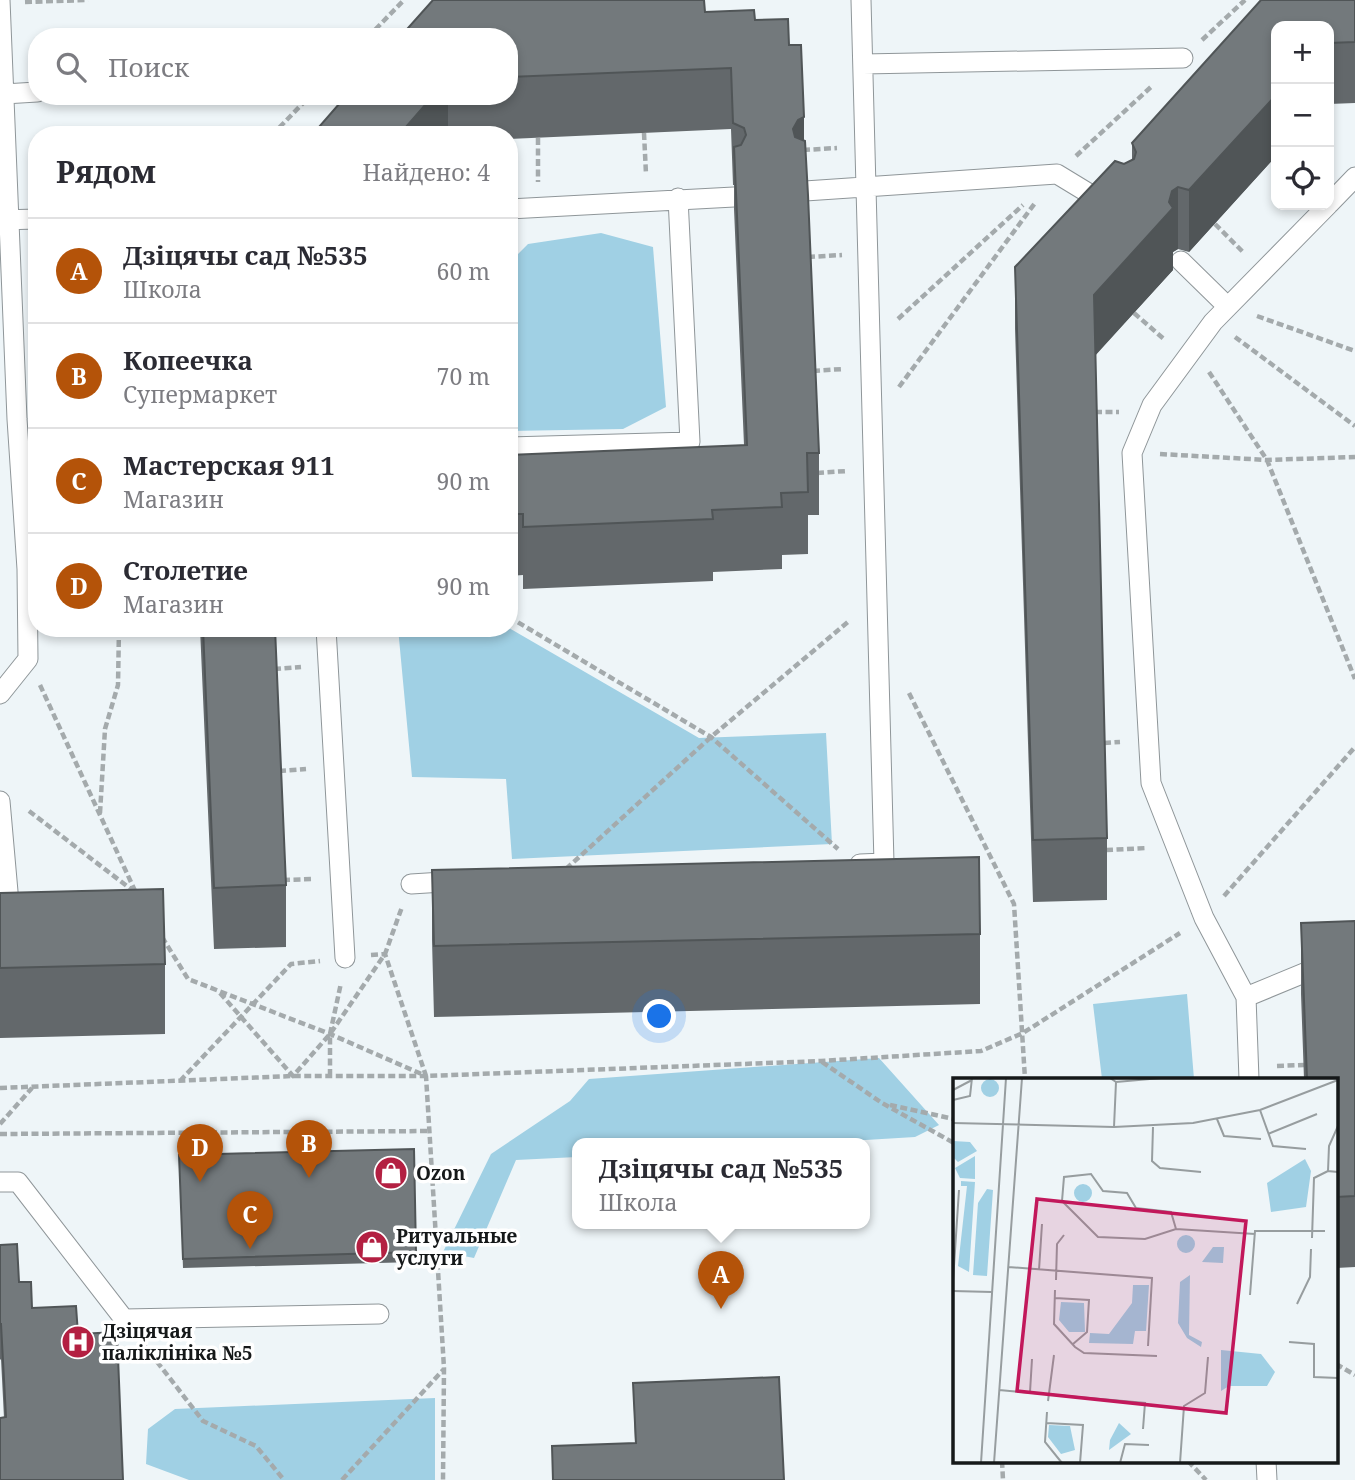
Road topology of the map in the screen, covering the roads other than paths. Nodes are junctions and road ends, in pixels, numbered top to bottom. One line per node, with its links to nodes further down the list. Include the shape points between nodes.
1 (861, 0): 4 (lane)
2 (0, 2): 6 (lane)
3 (1183, 58): 4 (lane)
4 (863, 64): 8 (lane)
5 (28, 93): 6 (lane)
6 (4, 94): 17 (lane)
7 (1355, 177): 12 (lane)
8 (866, 187): 9 (lane); 15 (lane, via 1056,174); 24 (lane, via 884,863)
9 (805, 191)
10 (734, 197): 11 (lane)
11 (678, 198): 13 (lane); 20 (lane, via 690,442)
12 (1334, 198)
13 (518, 208)
14 (1322, 210): 19 (lane)
15 (1124, 214)
16 (28, 219): 17 (lane)
17 (4, 220): 22 (lane, via 27,569 28,659)
18 (1181, 261): 19 (lane)
19 (1227, 306): 30 (lane, via 1152,405 1132,453 1151,783 1204,918)
20 (518, 447)
21 (327, 637): 29 (lane)
22 (0, 694)
23 (0, 801): 27 (lane)
24 (848, 864)
25 (481, 880): 26 (lane)
26 (411, 884)
27 (10, 903)
28 (1355, 952): 30 (lane)
29 (345, 958)
30 (1246, 998): 31 (lane)
31 (1249, 1078)
32 (0, 1182): 33 (lane, via 19,1182 124,1319)
33 (379, 1314)
34 (1266, 1462): 35 (lane)
35 (1267, 1480)

